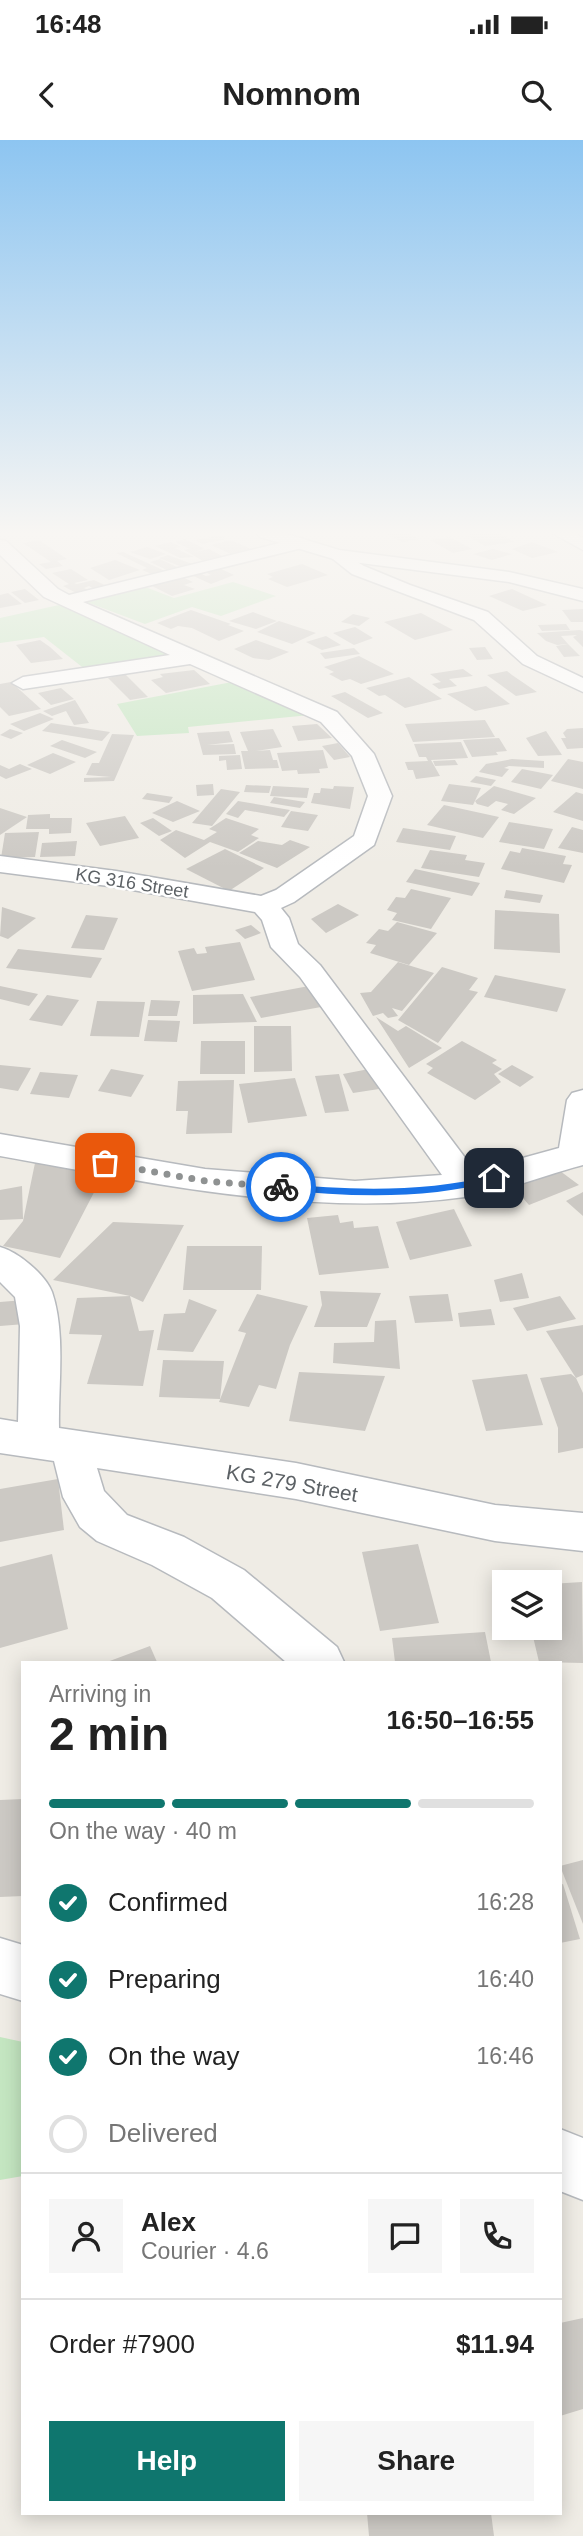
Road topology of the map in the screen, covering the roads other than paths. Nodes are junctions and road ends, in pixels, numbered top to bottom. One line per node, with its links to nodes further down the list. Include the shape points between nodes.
1 (166, 645): 3 (street)
2 (513, 645): 5 (street, via 530,660)
3 (194, 657): 4 (street); 7 (street, via 330,717 363,754 380,796 365,840 285,896)
4 (23, 683)
5 (583, 686)
6 (0, 864): 7 (street, KG 316 Street)
7 (264, 905): 11 (street, via 275,918 285,947 310,971)
8 (583, 1100): 10 (street)
9 (0, 1145): 11 (street, via 219,1182 355,1193)
10 (579, 1154): 11 (street)
11 (467, 1185)
12 (0, 1260): 13 (street, via 33,1292 39,1326)
13 (36, 1442): 14 (street, KG 279 Street, via 296,1480 495,1523); 15 (street, via 112,1528 168,1551 228,1584)
14 (583, 1532)
15 (319, 1661)
16 (0, 1966): 17 (street)
17 (21, 1972)
18 (562, 2160): 19 (street)
19 (583, 2170)

